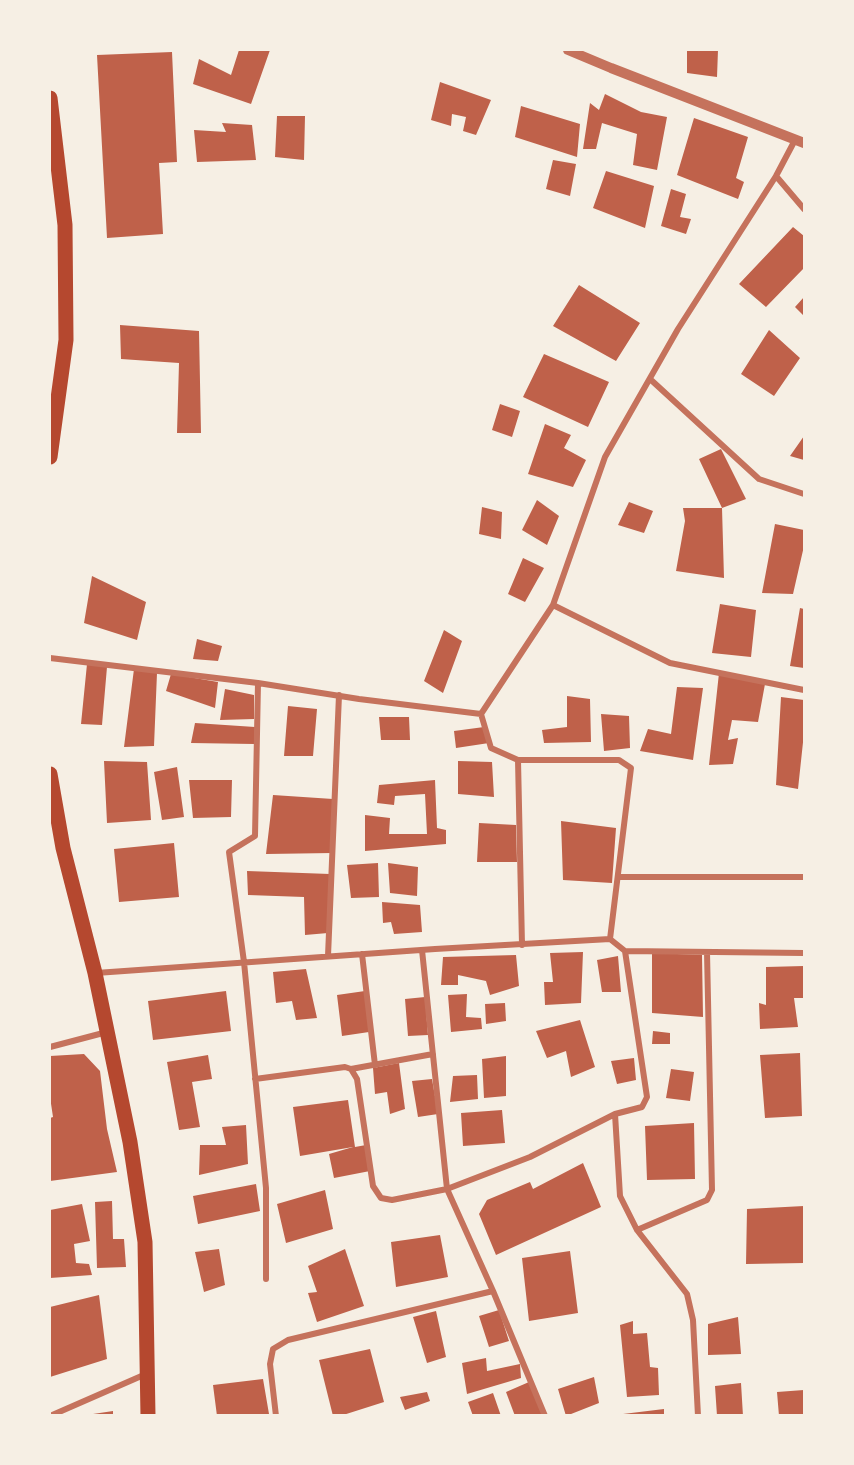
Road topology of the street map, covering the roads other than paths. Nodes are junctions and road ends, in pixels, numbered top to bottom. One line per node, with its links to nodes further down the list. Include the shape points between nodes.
1 (568, 50): 3 (street)
2 (50, 98): 7 (main road, via 65,225 66,340)
3 (800, 141): 4 (street)
4 (776, 176): 5 (street); 6 (street)
5 (804, 209)
6 (650, 380): 8 (street, via 759,479); 9 (street, via 605,458)
7 (50, 457)
8 (804, 494)
9 (553, 606): 12 (street, via 670,663); 14 (street)
10 (50, 658): 11 (street)
11 (258, 683): 13 (street); 27 (street, via 255,836 229,852)
12 (804, 690)
13 (339, 695): 14 (street); 26 (street)
14 (481, 714): 15 (street, via 491,748)
15 (518, 760): 17 (street, via 619,760 631,768); 20 (street)
16 (50, 774): 28 (main road, via 63,848)
17 (618, 877): 18 (street); 19 (street)
18 (804, 877)
19 (610, 939): 20 (street); 22 (street)
20 (522, 945): 21 (street)
21 (422, 950): 25 (street); 31 (street)
22 (625, 951): 23 (street); 35 (street, via 647,1097 642,1107)
23 (707, 952): 24 (street); 37 (street, via 712,1190 707,1200)
24 (804, 953)
25 (362, 954): 26 (street); 32 (street)
26 (328, 956): 27 (street)
27 (244, 962): 28 (street); 34 (street)
28 (95, 973): 29 (main road)
29 (107, 1032): 30 (street); 40 (main road, via 146,1242)
30 (50, 1047)
31 (433, 1054): 32 (street); 36 (street)
32 (375, 1065): 33 (street)
33 (351, 1069): 34 (street); 36 (street, via 357,1079 373,1186 381,1198 392,1200)
34 (255, 1079): 38 (street, via 266,1188)
35 (615, 1114): 36 (street, via 530,1157); 37 (street, via 620,1196)
36 (447, 1189): 39 (street)
37 (637, 1230): 45 (street, via 687,1294 693,1320)
38 (266, 1279)
39 (493, 1291): 43 (street, via 288,1340 273,1349 270,1364); 44 (street)
40 (147, 1374): 41 (street); 42 (main road)
41 (50, 1416)
42 (147, 1416)
43 (276, 1416)
44 (544, 1416)
45 (698, 1416)

